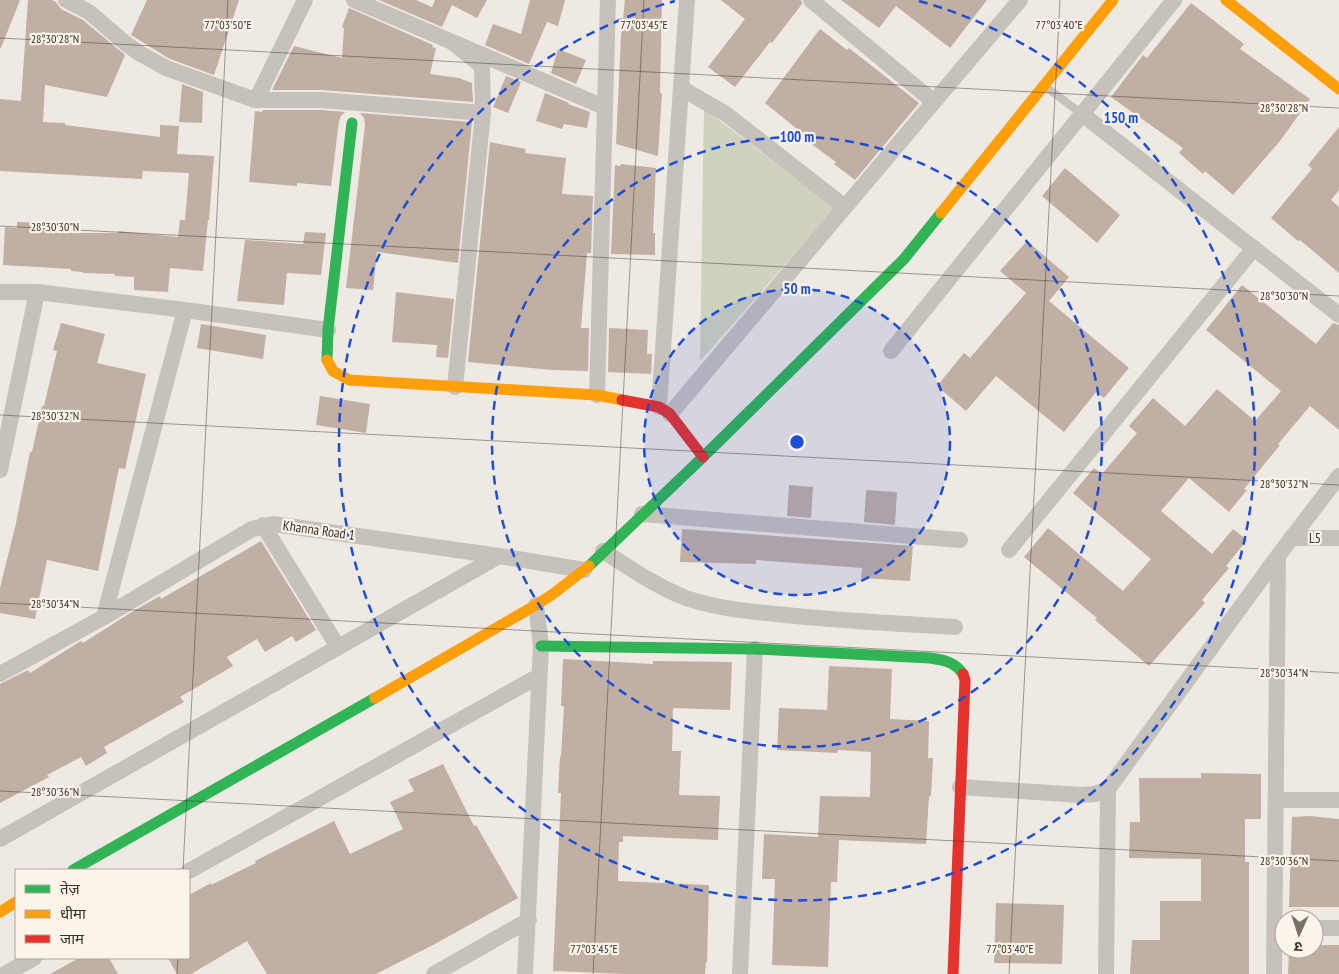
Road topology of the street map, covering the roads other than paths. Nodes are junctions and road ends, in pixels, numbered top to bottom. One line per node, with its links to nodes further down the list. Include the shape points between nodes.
1 (66, 0): 15 (street, via 89,12 139,54 166,68)
2 (305, 0): 15 (street)
3 (354, 0): 11 (street)
4 (608, 0): 17 (street)
5 (687, 0): 13 (street)
6 (1020, 0): 16 (street)
7 (1113, 0): 12 (street)
8 (1174, 0): 19 (street)
9 (1226, 0): 14 (street)
10 (814, 1): 16 (street)
11 (452, 42): 17 (street); 18 (street, via 482,66)
12 (1044, 86): 19 (lane); 32 (street, via 904,259)
13 (681, 88): 21 (street, via 726,114); 31 (street)
14 (1339, 89)
15 (255, 100): 18 (street, via 321,100)
16 (934, 102): 21 (street)
17 (604, 107): 30 (street)
18 (483, 113): 29 (street)
19 (1082, 114): 22 (street); 28 (street)
20 (352, 123): 27 (street)
21 (845, 207): 31 (street)
22 (1254, 248): 26 (street); 40 (street)
23 (0, 292): 24 (street)
24 (37, 292): 25 (street); 33 (street)
25 (185, 310): 27 (street); 46 (street)
26 (1339, 316)
27 (328, 330): 29 (street, via 326,360 336,374 349,380)
28 (891, 351)
29 (455, 387): 30 (street)
30 (598, 395): 31 (street)
31 (664, 411): 32 (street, via 680,425)
32 (703, 456): 35 (street)
33 (0, 470)
34 (1339, 476): 37 (street)
35 (642, 514): 39 (street); 41 (street)
36 (263, 525): 42 (street, Khanna Road 1); 46 (street, Khanna Road 1); 49 (street)
37 (1292, 538): 38 (street, L5); 43 (street)
38 (1339, 538)
39 (960, 540)
40 (1010, 550)
41 (603, 551): 44 (street); 47 (street, via 687,598 716,605 806,617)
42 (499, 556): 44 (street, Khanna Road 1); 49 (street)
43 (1278, 556): 54 (street); 55 (street)
44 (584, 570): 45 (street)
45 (536, 605): 48 (street); 58 (street)
46 (104, 617): 51 (street, Khanna Road 1)
47 (955, 627)
48 (541, 646): 50 (street); 52 (street)
49 (338, 647): 57 (street)
50 (755, 649): 53 (street, via 930,658 951,662 962,669 965,680); 71 (street)
51 (0, 674)
52 (539, 676): 59 (street); 63 (street)
53 (960, 786): 54 (street, via 1081,795); 72 (street)
54 (1108, 789): 73 (street)
55 (1276, 800): 56 (street); 61 (street)
56 (1339, 800)
57 (0, 839)
58 (75, 869)
59 (190, 870)
60 (15, 903): 62 (street)
61 (1279, 909)
62 (0, 912)
63 (529, 920): 69 (street); 70 (street)
64 (1324, 928): 65 (street)
65 (1339, 928)
66 (32, 959): 68 (street)
67 (1276, 959): 74 (street)
68 (5, 974)
69 (434, 974)
70 (525, 974)
71 (740, 974)
72 (953, 974)
73 (1106, 974)
74 (1274, 974)

